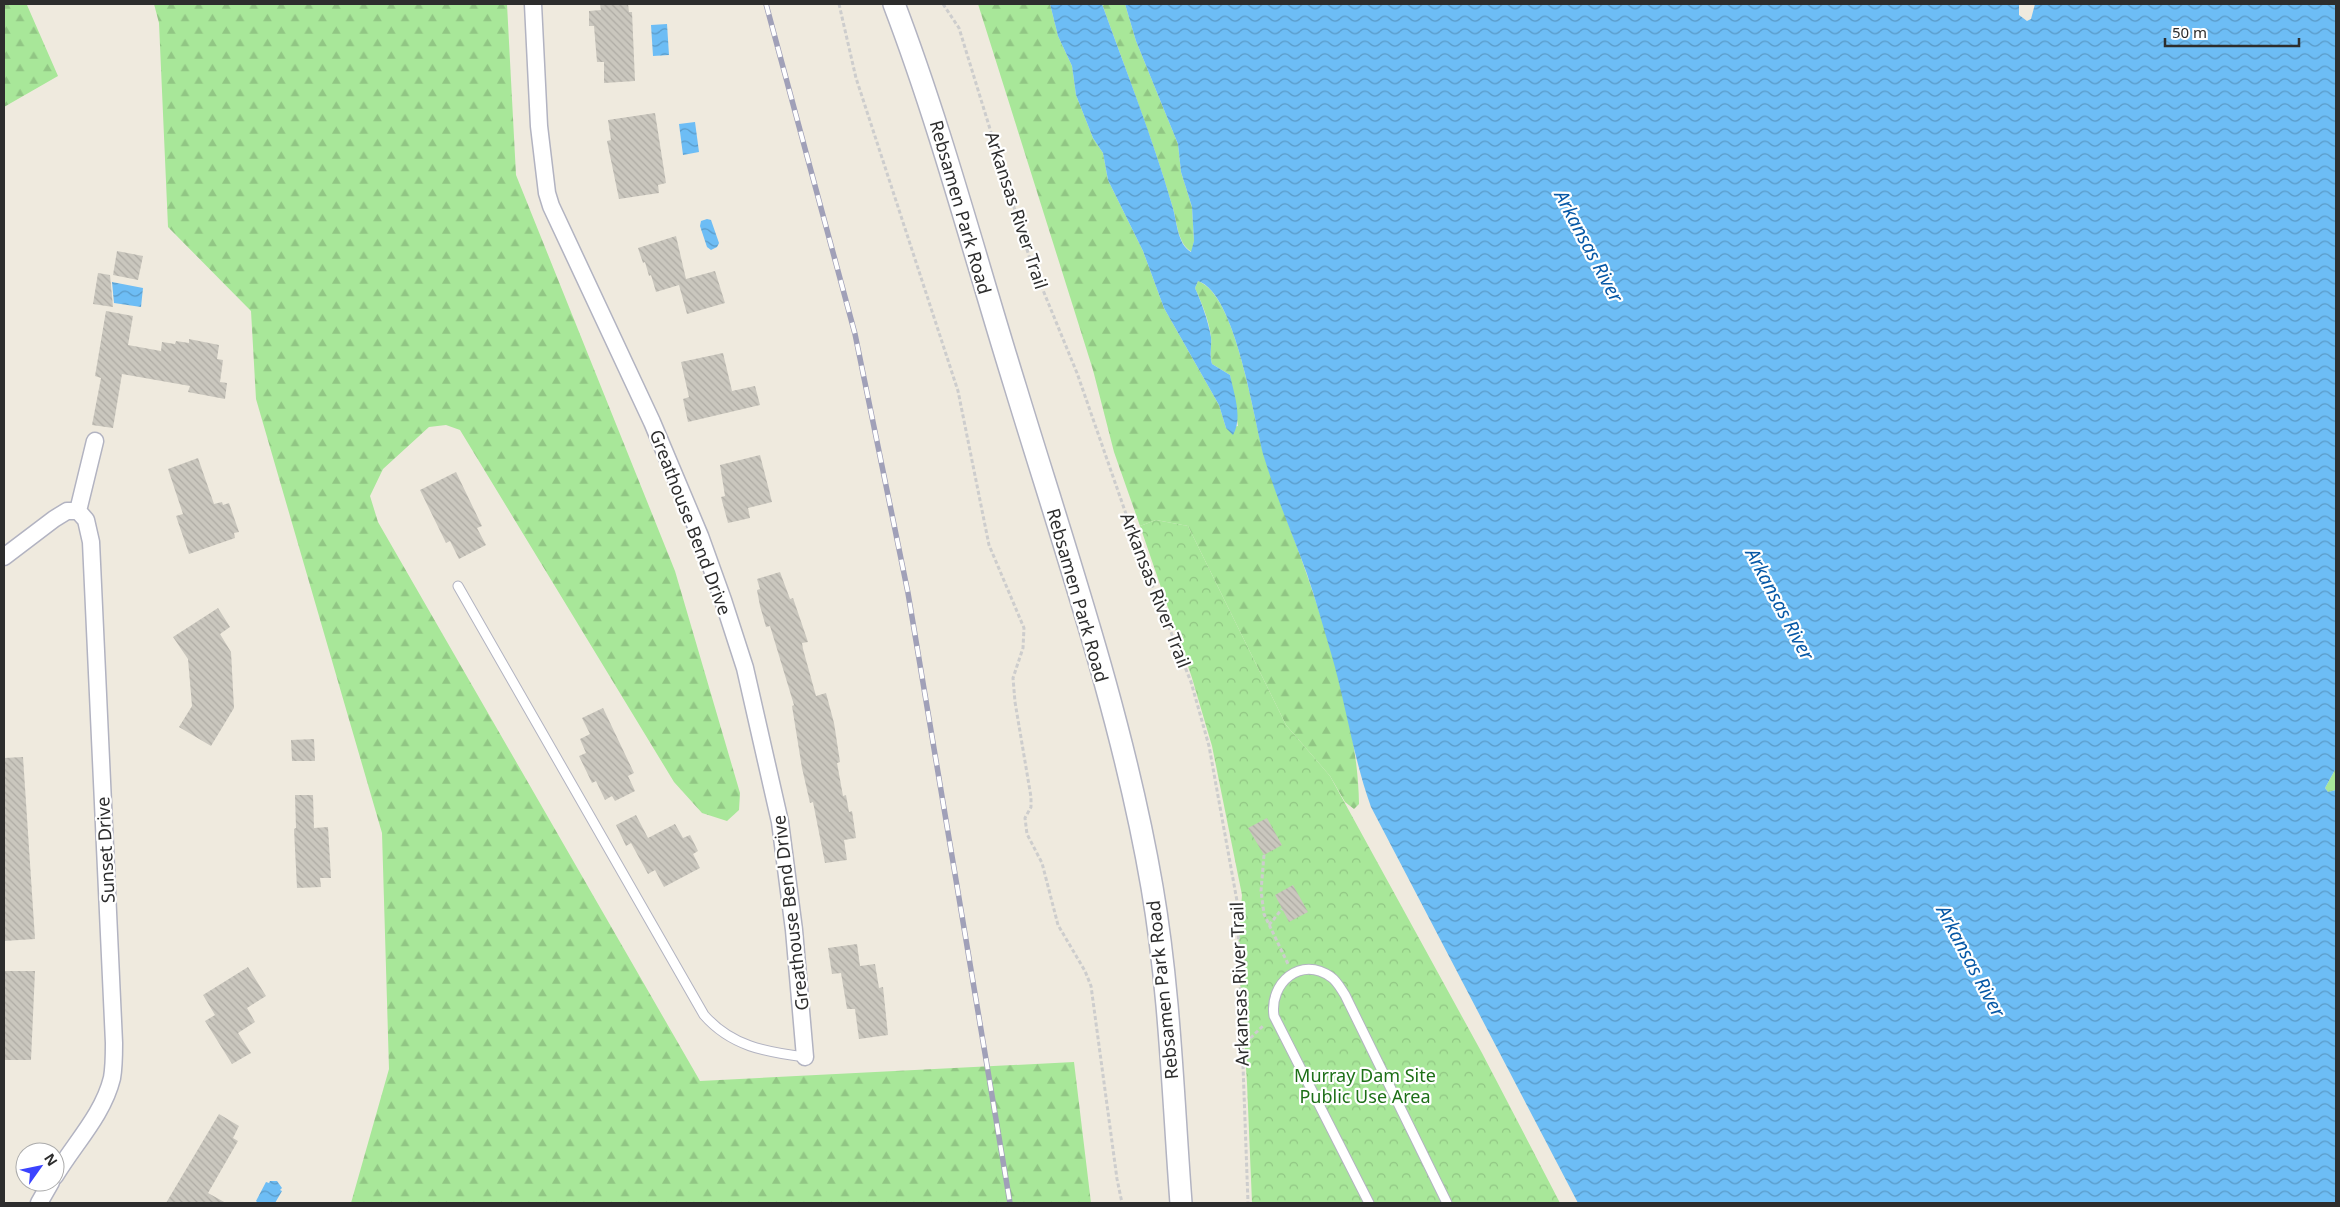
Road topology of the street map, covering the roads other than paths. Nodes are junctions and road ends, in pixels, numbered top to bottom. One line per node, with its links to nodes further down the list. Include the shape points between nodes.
1 (533, 4): 7 (street, Greathouse Bend Drive, via 539,126 550,206 652,422 700,536 745,668 780,822)
2 (894, 4): 11 (street, Rebsamen Park Road, via 938,127 1131,783 1160,946)
3 (95, 441): 4 (street)
4 (78, 511): 5 (street, via 67,511 54,519); 8 (street, Sunset Drive, via 86,520 91,542 114,1043 108,1090)
5 (4, 557)
6 (458, 586): 7 (lane, via 704,1015 727,1037 783,1054)
7 (805, 1057)
8 (65, 1161)
9 (46, 1192): 10 (street)
10 (39, 1203)
11 (1181, 1203)
12 (1369, 1203): 13 (lane, via 1274,1016 1274,994 1282,982 1293,973 1306,969 1331,977 1338,984)
13 (1447, 1203)

